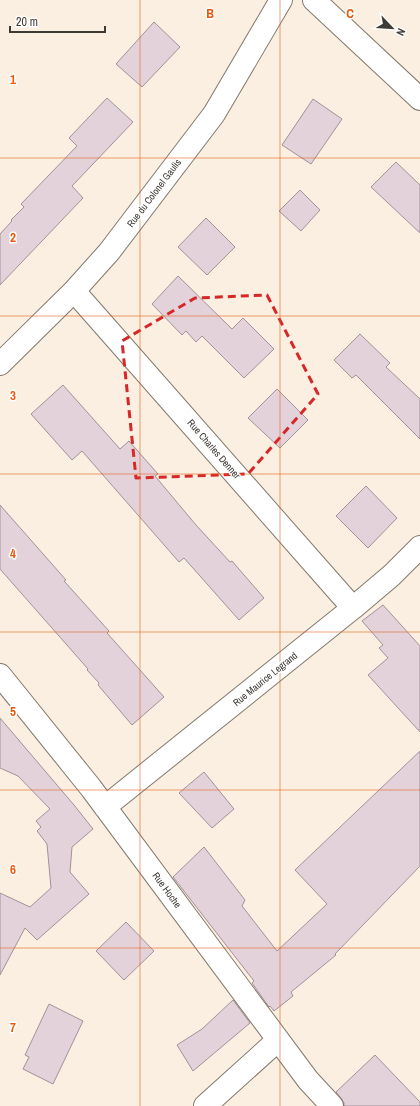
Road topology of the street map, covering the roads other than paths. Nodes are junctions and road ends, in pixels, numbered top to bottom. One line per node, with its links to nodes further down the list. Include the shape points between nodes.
1 (281, 0): 4 (street, Rue du Colonel Gaulis, via 214,114 109,252)
2 (314, 0): 3 (street)
3 (420, 99)
4 (74, 291): 5 (street, Rue du Colonel Gaulis); 7 (street, Rue Charles Denner)
5 (0, 364)
6 (420, 547): 7 (street, Rue Maurice Legrand)
7 (353, 608): 9 (street, Rue Maurice Legrand)
8 (0, 675): 9 (street, Rue Hoche)
9 (105, 807): 10 (street, Rue Hoche)
10 (278, 1040): 11 (street); 12 (street, Rue Hoche, via 308,1080)
11 (205, 1106)
12 (332, 1106)

